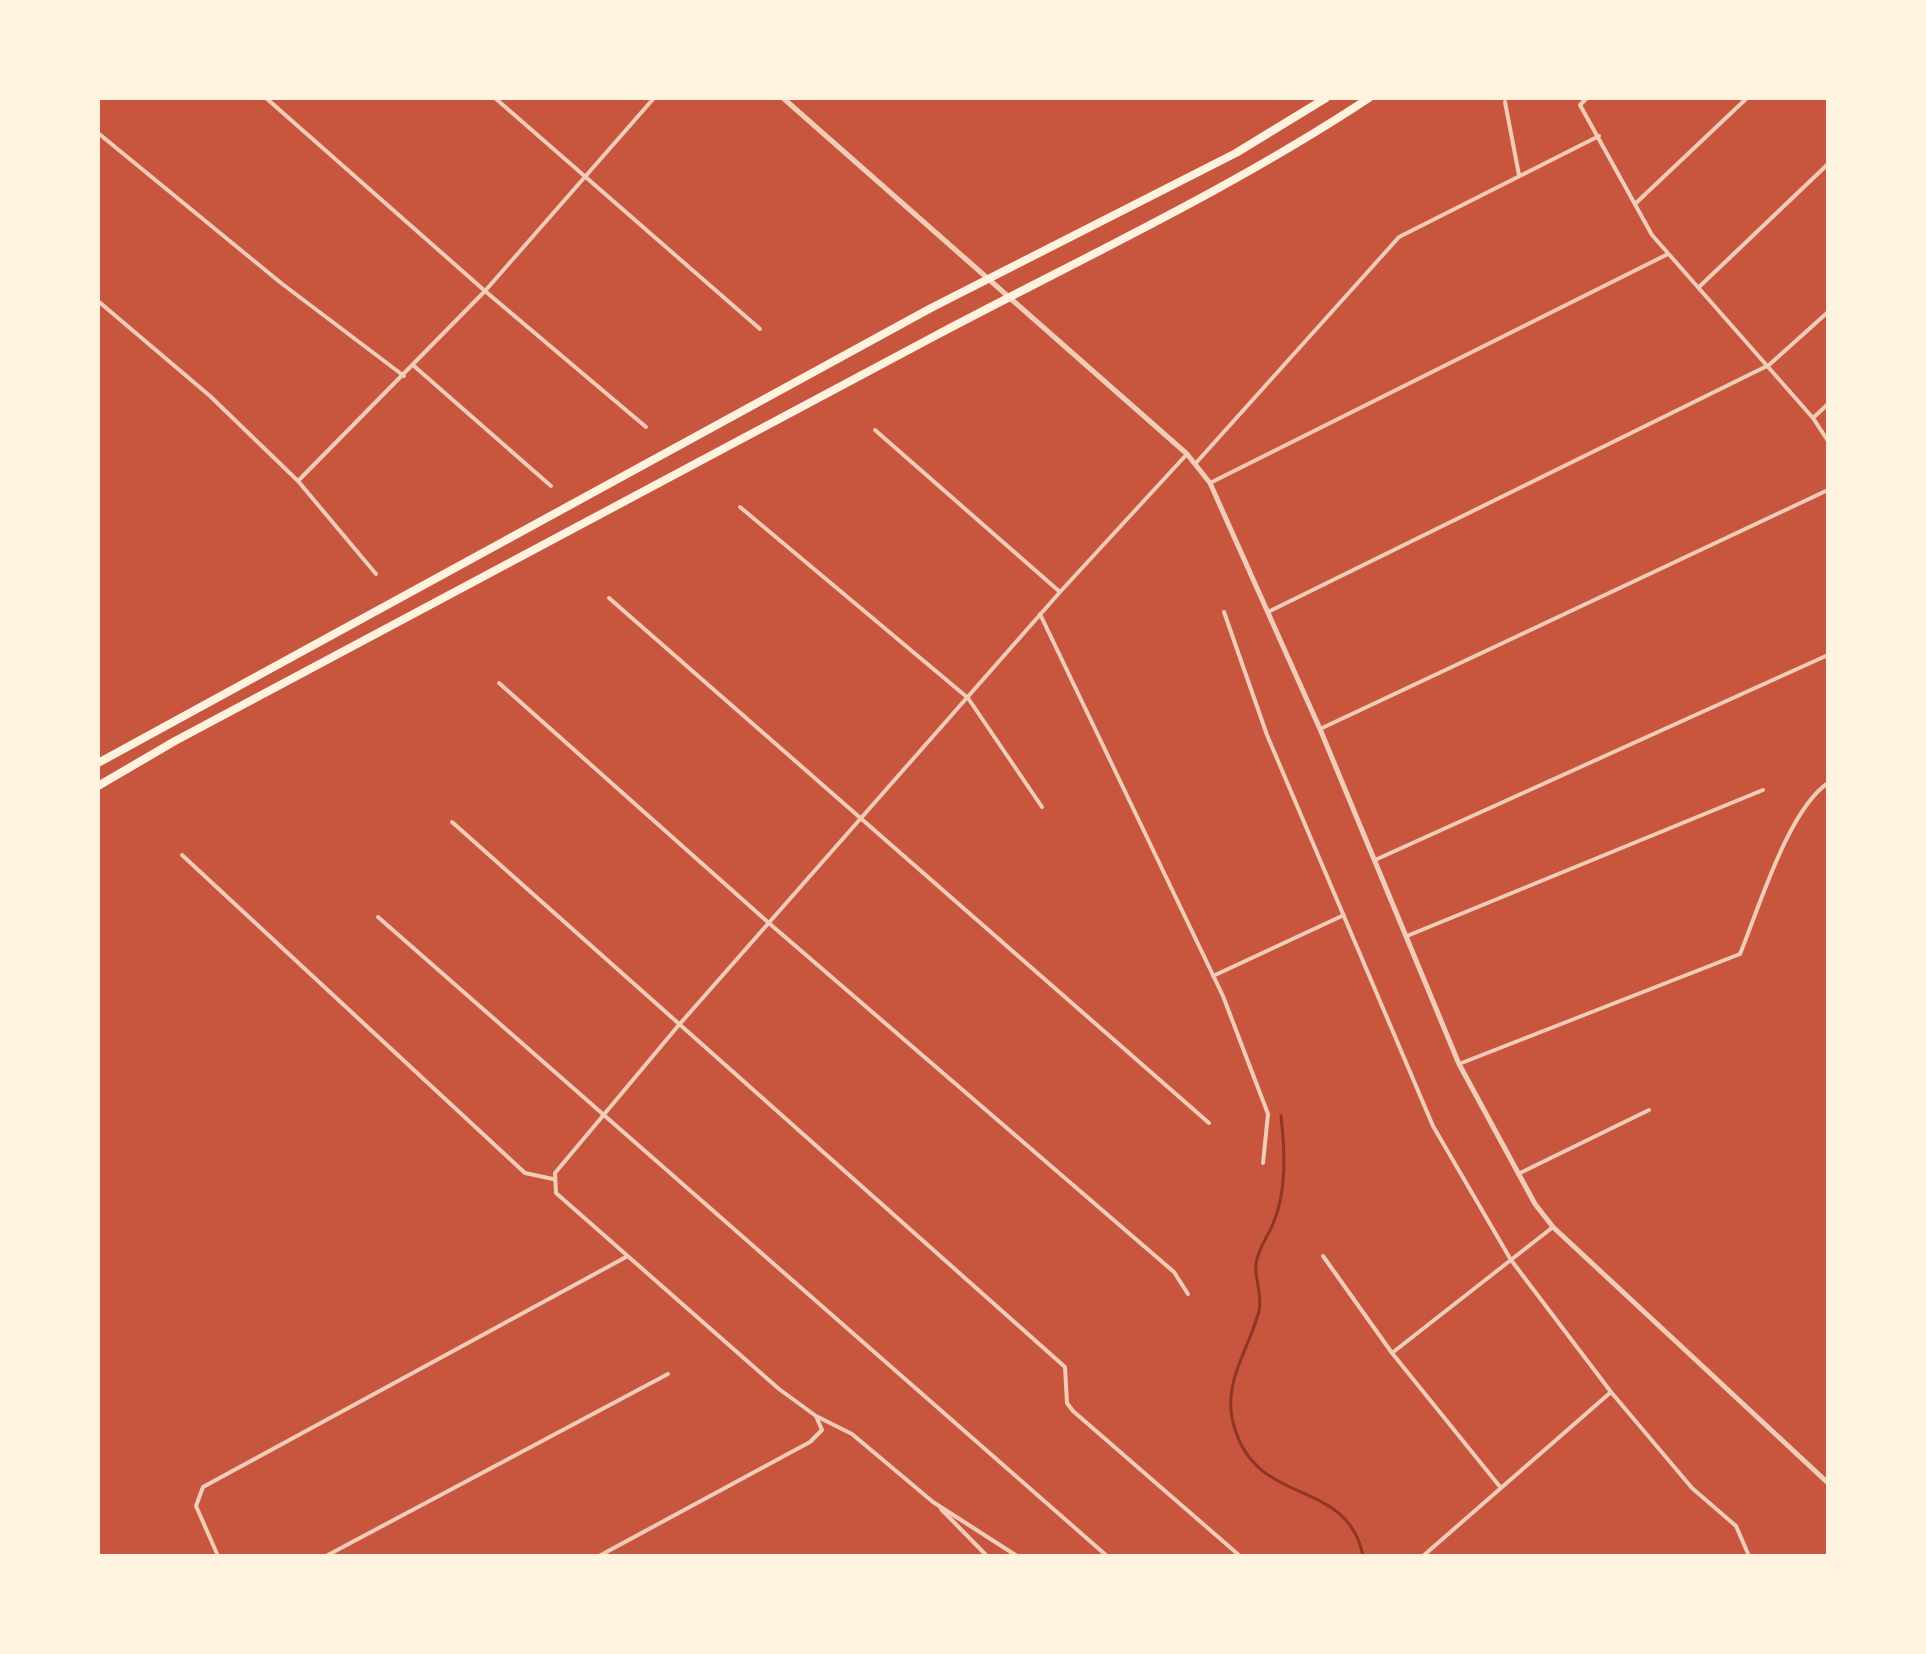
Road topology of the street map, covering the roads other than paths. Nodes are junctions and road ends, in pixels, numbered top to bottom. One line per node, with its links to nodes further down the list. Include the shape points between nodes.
1 (266, 98): 18 (street)
2 (495, 98): 14 (street)
3 (654, 98): 14 (street)
4 (783, 98): 30 (street)
5 (1326, 98): 47 (highway, via 1236,153 931,308)
6 (1369, 98): 49 (highway, via 1227,185)
7 (1587, 98): 11 (street, via 1580,105)
8 (1747, 98): 15 (street)
9 (1505, 102): 13 (street)
10 (98, 133): 24 (street)
11 (1599, 136): 13 (street); 15 (street)
12 (1828, 164): 17 (street)
13 (1519, 175): 31 (street, via 1392,243)
14 (587, 177): 18 (street); 21 (street)
15 (1636, 203): 16 (street)
16 (1668, 254): 17 (street); 33 (street)
17 (1699, 287): 22 (street)
18 (485, 291): 23 (street); 27 (street)
19 (98, 301): 32 (street, via 210,396)
20 (1828, 312): 22 (street)
21 (760, 329)
22 (1769, 365): 26 (street); 41 (street)
23 (414, 366): 24 (street); 34 (street)
24 (404, 376): 32 (street)
25 (1828, 404): 26 (street)
26 (1813, 418): 29 (street)
27 (646, 427)
28 (875, 430): 38 (street)
29 (1828, 441)
30 (1187, 454): 31 (street); 38 (street)
31 (1195, 464): 33 (street)
32 (298, 481): 37 (street)
33 (1210, 483): 41 (street)
34 (551, 486)
35 (1828, 490): 46 (street)
36 (740, 507): 45 (street)
37 (376, 574)
38 (1060, 592): 42 (street)
39 (609, 598): 52 (street)
40 (1224, 612): 56 (street, via 1267,735)
41 (1268, 612): 46 (street)
42 (1040, 614): 45 (street); 60 (street)
43 (1828, 655): 55 (street)
44 (499, 683): 58 (street)
45 (968, 698): 51 (street); 52 (street)
46 (1320, 729): 55 (street)
47 (98, 763)
48 (1828, 783): 62 (street, via 1795,821 1740,954)
49 (98, 786)
50 (1763, 790): 59 (street)
51 (1042, 807)
52 (861, 820): 58 (street); 65 (street)
53 (452, 822): 61 (street)
54 (182, 855): 68 (street, via 525,1173)
55 (1373, 861): 59 (street)
56 (1344, 915): 60 (street); 72 (street, via 1433,1126)
57 (378, 917): 64 (street)
58 (770, 924): 61 (street); 73 (street, via 1174,1272)
59 (1407, 936): 62 (street)
60 (1213, 976): 66 (street, via 1268,1114)
61 (678, 1026): 64 (street); 87 (street, via 1065,1367 1067,1403 1073,1411)
62 (1459, 1064): 67 (street)
63 (1649, 1110): 67 (street)
64 (604, 1113): 68 (street); 86 (street)
65 (1209, 1123)
66 (1263, 1163)
67 (1518, 1174): 69 (street)
68 (553, 1179): 71 (street, via 556,1193)
69 (1553, 1227): 72 (street); 78 (street)
70 (1323, 1256): 74 (street)
71 (626, 1257): 77 (street); 81 (street, via 203,1487 196,1506)
72 (1511, 1260): 74 (street); 76 (street)
73 (1188, 1294)
74 (1392, 1353): 79 (street)
75 (668, 1374): 82 (street)
76 (1611, 1392): 79 (street); 89 (street, via 1692,1488 1736,1526)
77 (816, 1416): 80 (street, via 852,1434); 83 (street, via 822,1430 810,1442)
78 (1828, 1483)
79 (1501, 1488): 88 (street)
80 (933, 1502): 84 (street); 85 (street)
81 (218, 1556)
82 (326, 1556)
83 (599, 1556)
84 (987, 1556)
85 (1017, 1556)
86 (1107, 1556)
87 (1240, 1556)
88 (1423, 1556)
89 (1749, 1556)

